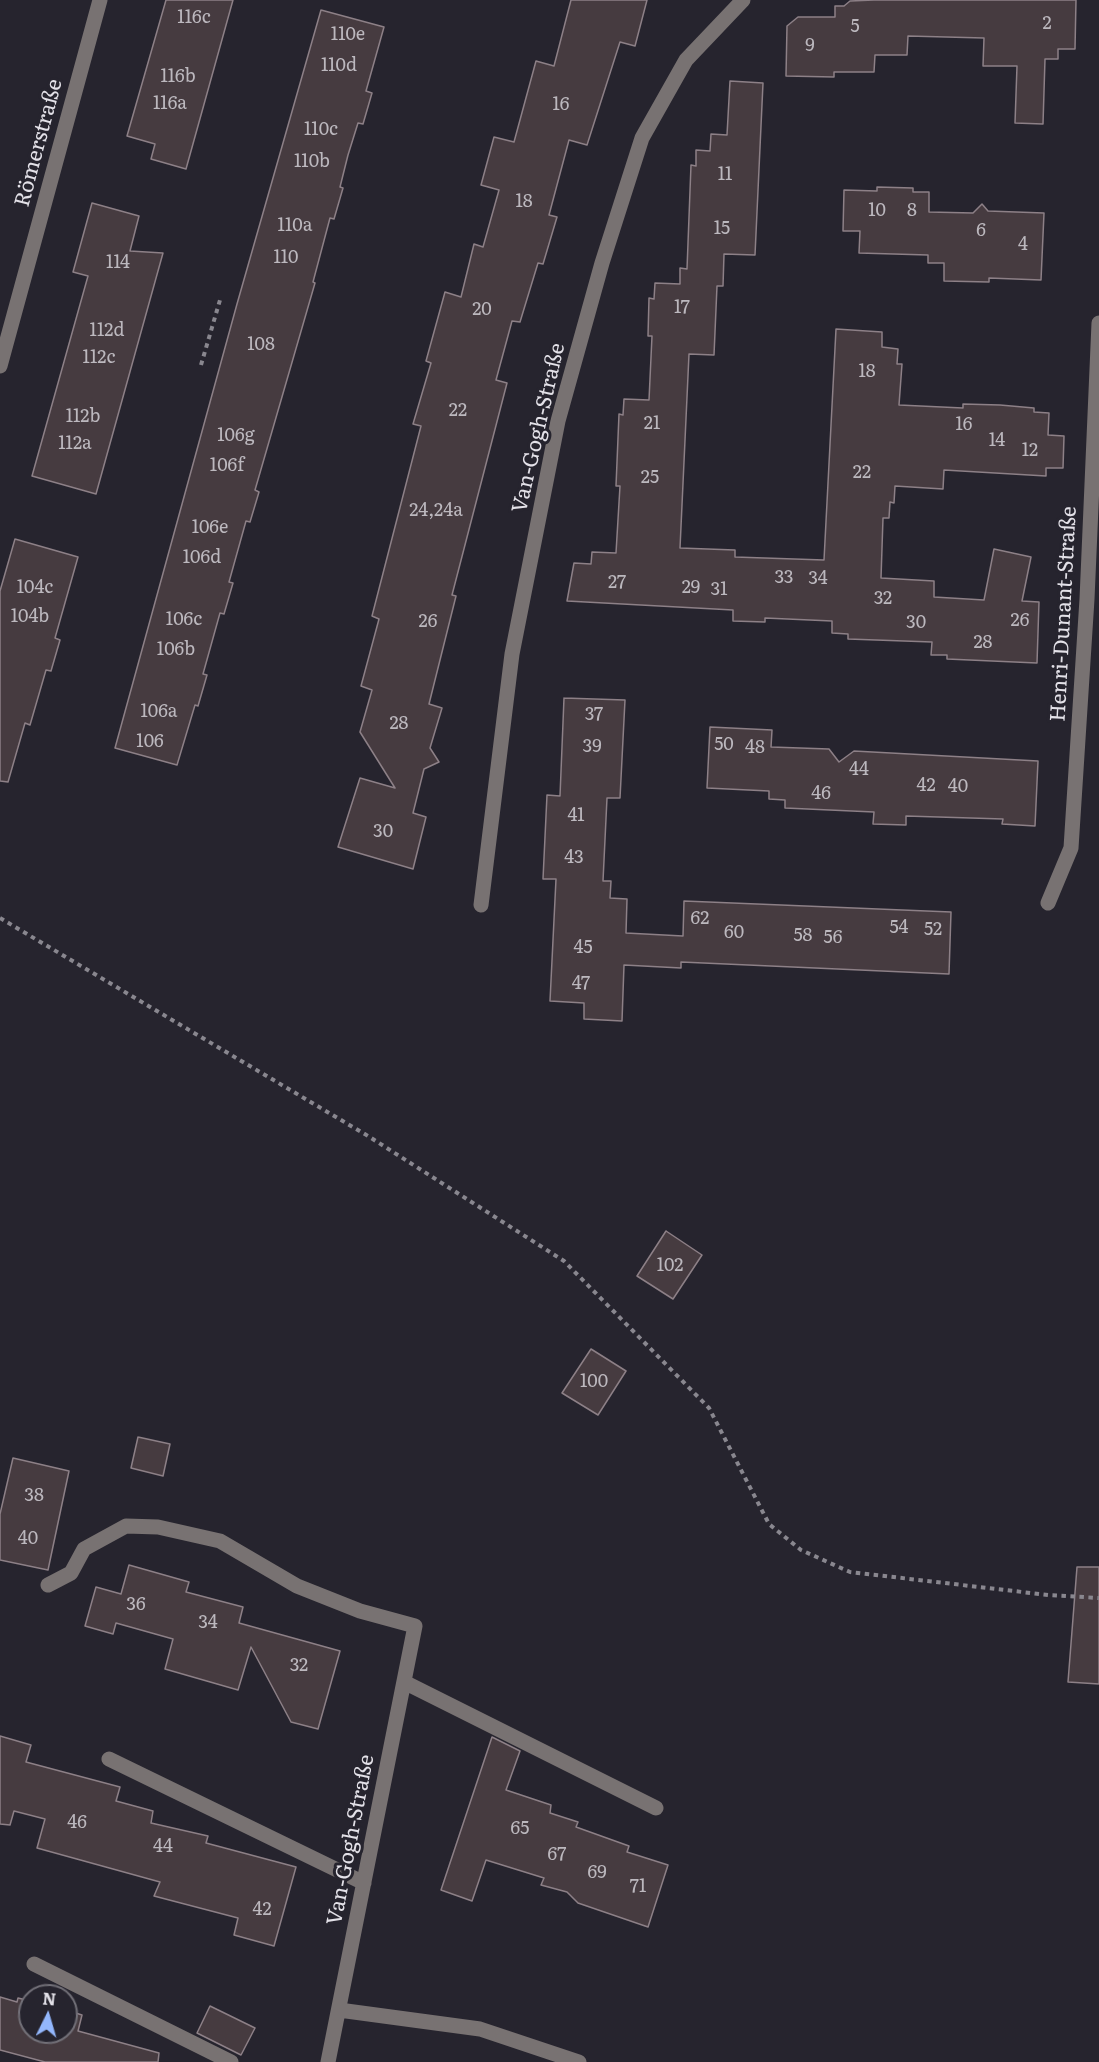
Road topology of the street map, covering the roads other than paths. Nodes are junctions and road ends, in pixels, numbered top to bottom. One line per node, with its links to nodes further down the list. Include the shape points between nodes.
1 (100, 0): 4 (street, Römerstraße)
2 (743, 0): 6 (street, Van-Gogh-Straße, via 686,60 642,138 602,263 558,421 512,654)
3 (1099, 323): 5 (street, Henri-Dunant-Straße, via 1071,848)
4 (0, 366)
5 (1048, 903)
6 (481, 905)
7 (48, 1585): 8 (street, Van-Gogh-Straße, via 70,1573 84,1549 126,1526 158,1527 220,1541 297,1586 360,1611 416,1626)
8 (405, 1682): 10 (street); 11 (street, Van-Gogh-Straße)
9 (109, 1759): 11 (street)
10 (656, 1809)
11 (364, 1883): 13 (street, Van-Gogh-Straße)
12 (34, 1964): 14 (street)
13 (339, 2010): 15 (street, Van-Gogh-Straße); 16 (street, via 480,2029)
14 (231, 2062)
15 (328, 2062)
16 (579, 2062)

